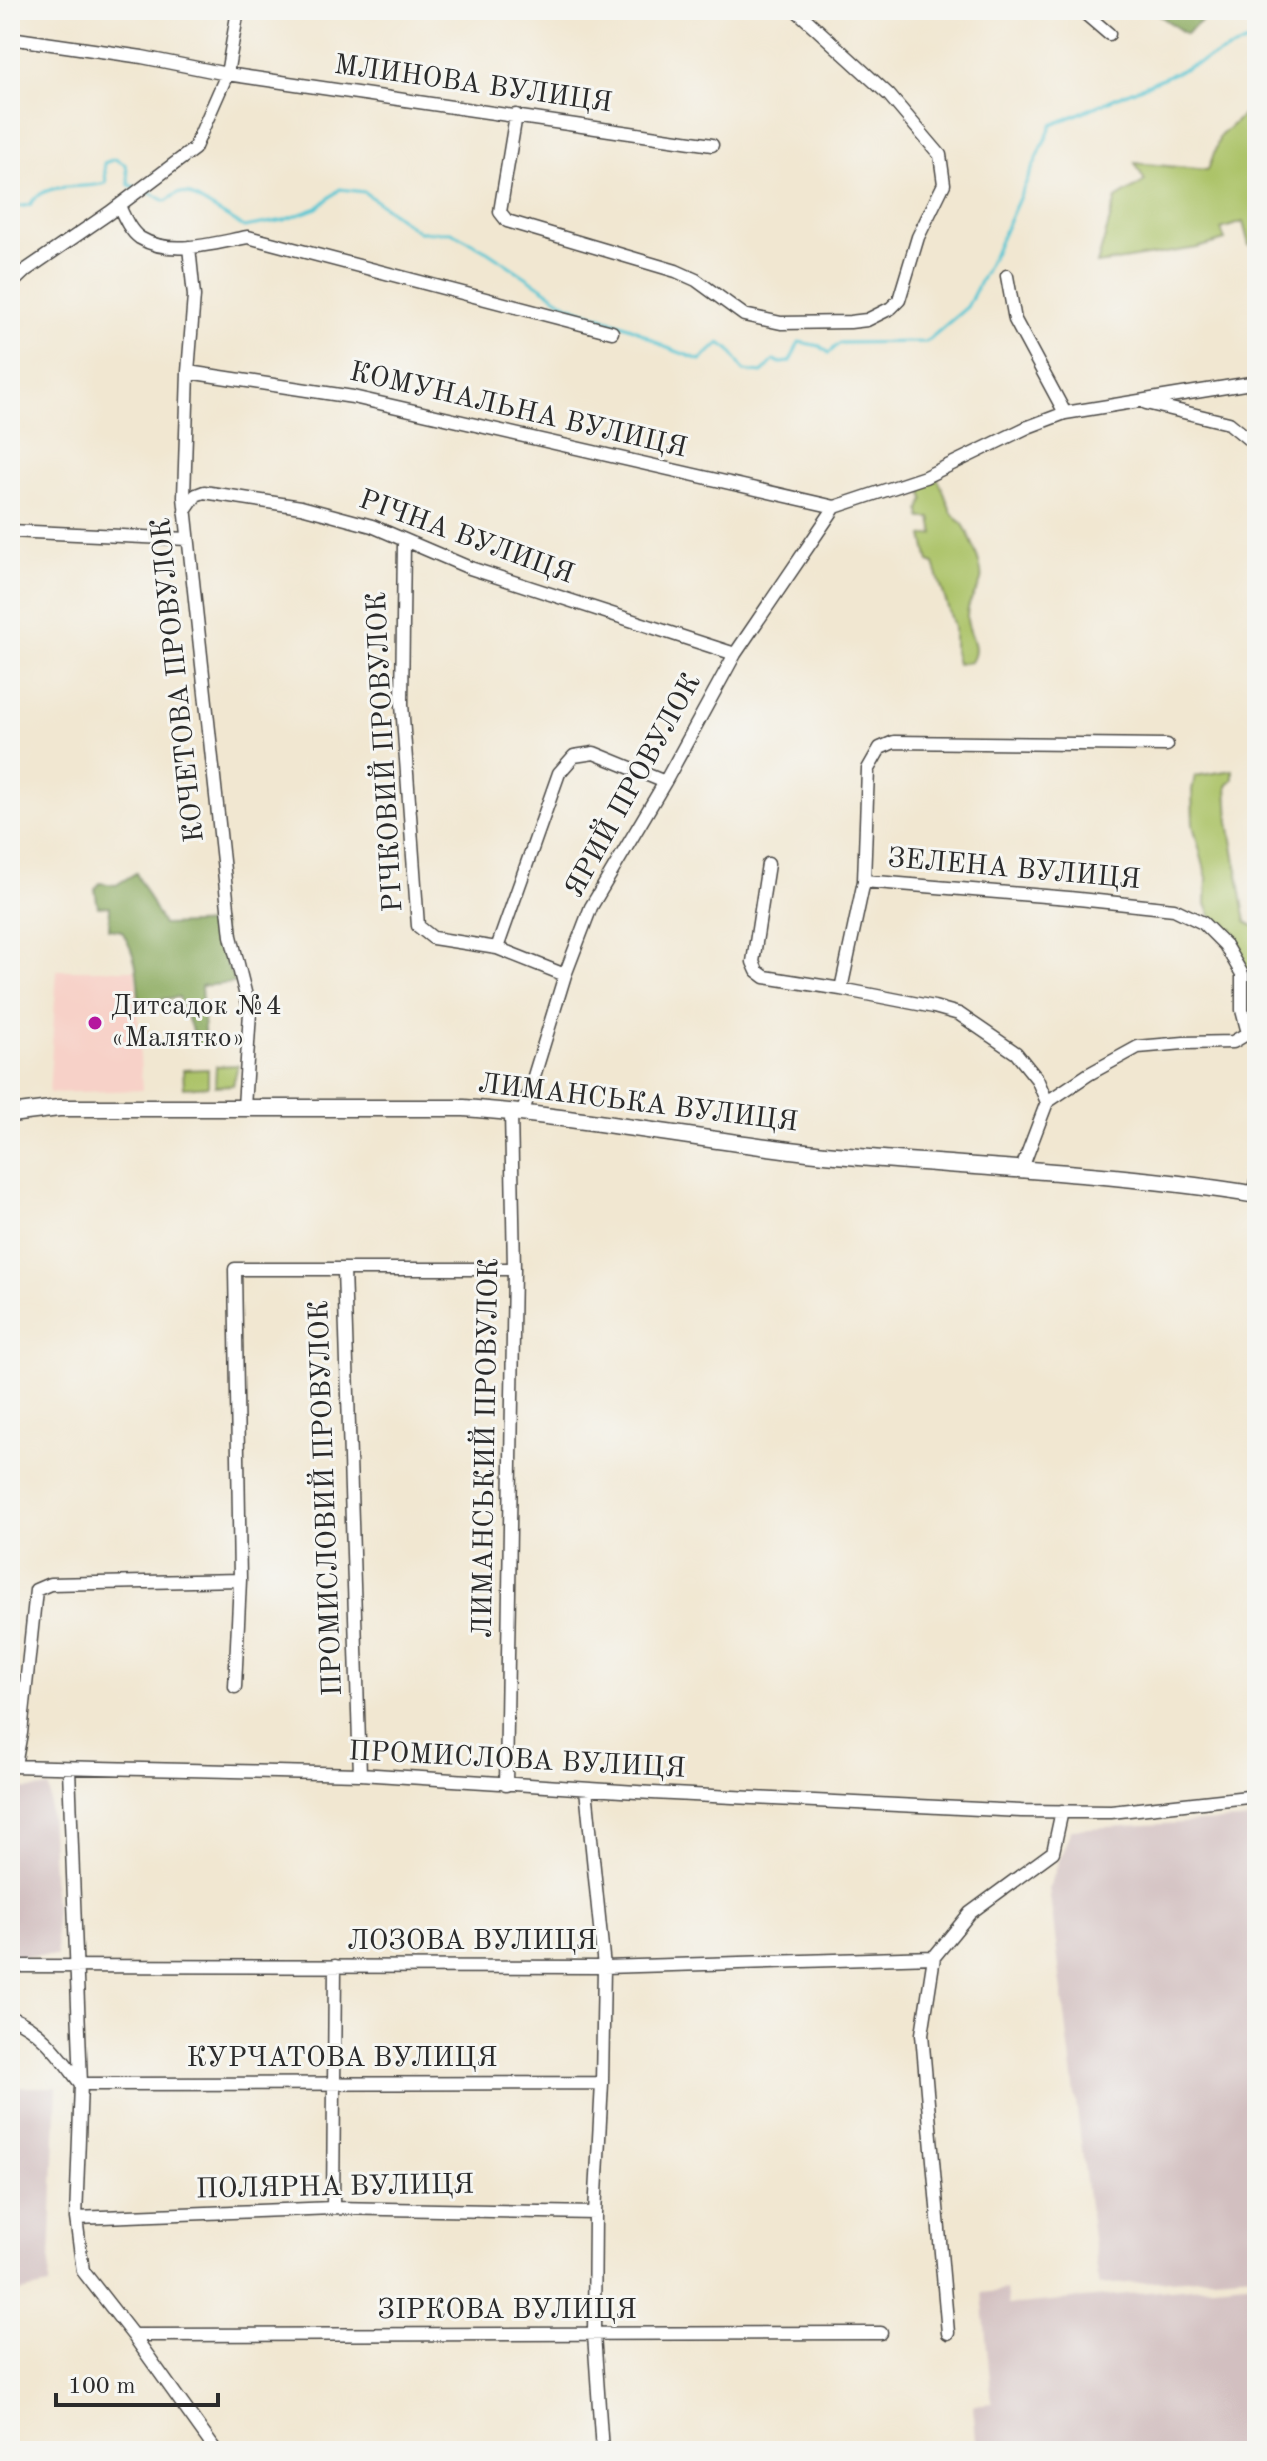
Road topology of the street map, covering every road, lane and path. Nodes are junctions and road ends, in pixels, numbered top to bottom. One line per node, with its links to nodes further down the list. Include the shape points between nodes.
1 (238, 10): 6 (street)
2 (796, 10): 7 (street, via 889,95 940,155 944,184 918,237 899,300 876,316 850,322 781,323 744,315 676,271 507,221 500,212)
3 (1081, 10): 4 (street)
4 (1109, 34)
5 (10, 38): 6 (street, МЛИНОВА ВУЛИЦЯ)
6 (227, 74): 7 (street, МЛИНОВА ВУЛИЦЯ); 9 (street, via 194,149)
7 (516, 115): 8 (street, МЛИНОВА ВУЛИЦЯ)
8 (712, 145)
9 (123, 203): 10 (street, via 126,222 138,237 172,248); 12 (street)
10 (189, 247): 13 (street, via 248,237); 14 (street, КОЧЕТОВА ПРОВУЛОК, via 194,296)
11 (1007, 276): 17 (street, via 1019,328)
12 (10, 285)
13 (612, 332)
14 (188, 372): 19 (street, КОМУНАЛЬНА ВУЛИЦЯ, via 353,397); 20 (street, КОЧЕТОВА ПРОВУЛОК)
15 (1257, 382): 16 (street)
16 (1143, 402): 17 (street); 18 (street, via 1229,423)
17 (1065, 413): 19 (street, via 925,477)
18 (1257, 446)
19 (835, 507): 24 (street, ЯРИЙ ПРОВУЛОК)
20 (185, 511): 22 (street, КОЧЕТОВА ПРОВУЛОК); 23 (street, РІЧНА ВУЛИЦЯ, via 204,492 301,507 372,526)
21 (10, 531): 22 (street)
22 (188, 539): 33 (street, КОЧЕТОВА ПРОВУЛОК, via 231,936 250,1012)
23 (404, 541): 24 (street, РІЧНА ВУЛИЦЯ, via 470,568); 29 (street, РІЧКОВИЙ ПРОВУЛОК, via 402,704 418,926 433,938)
24 (735, 654): 26 (street, ЯРИЙ ПРОВУЛОК)
25 (1167, 745): 28 (street, via 894,742 880,748 868,769)
26 (665, 782): 29 (street, via 594,753 574,756 559,773); 30 (street, ЯРИЙ ПРОВУЛОК, via 591,907)
27 (768, 864): 31 (street, via 753,962 757,971 765,977)
28 (864, 881): 31 (street, ЗЕЛЕНА ВУЛИЦЯ); 32 (street, ЗЕЛЕНА ВУЛИЦЯ, via 1174,909 1203,923 1225,945 1242,974 1248,1033 1233,1042 1138,1047)
29 (497, 948): 30 (street, РІЧКОВИЙ ПРОВУЛОК)
30 (565, 975): 34 (street, ЯРИЙ ПРОВУЛОК)
31 (841, 989): 32 (street, via 959,1014 1016,1053)
32 (1047, 1102): 36 (street)
33 (244, 1107): 34 (street, ЛИМАНСЬКА ВУЛИЦЯ); 35 (street, ЛИМАНСЬКА ВУЛИЦЯ, via 59,1108)
34 (517, 1112): 36 (street, ЛИМАНСЬКА ВУЛИЦЯ, via 834,1155); 40 (street, ЛИМАНСЬКИЙ ПРОВУЛОК)
35 (10, 1114)
36 (1022, 1168): 38 (street, ЛИМАНСЬКА ВУЛИЦЯ)
37 (1257, 1177): 38 (street)
38 (1255, 1195)
39 (344, 1269): 40 (street); 41 (street, via 235,1269); 45 (street, ПРОМИСЛОВИЙ ПРОВУЛОК)
40 (514, 1269): 46 (street, ЛИМАНСЬКИЙ ПРОВУЛОК)
41 (240, 1580): 42 (street); 43 (street, via 50,1584 36,1590 21,1733)
42 (235, 1687)
43 (12, 1765): 44 (street, ПРОМИСЛОВА ВУЛИЦЯ)
44 (69, 1769): 45 (street, ПРОМИСЛОВА ВУЛИЦЯ); 52 (street)
45 (360, 1774): 46 (street, ПРОМИСЛОВА ВУЛИЦЯ)
46 (506, 1785): 47 (street, ПРОМИСЛОВА ВУЛИЦЯ)
47 (586, 1789): 49 (street, ПРОМИСЛОВА ВУЛИЦЯ); 54 (street)
48 (1257, 1796): 49 (street, ПРОМИСЛОВА ВУЛИЦЯ, via 1111,1812)
49 (1062, 1811): 50 (street, via 1053,1852 970,1913)
50 (934, 1957): 54 (street, ЛОЗОВА ВУЛИЦЯ); 63 (street, via 922,2034)
51 (10, 1966): 52 (street, ЛОЗОВА ВУЛИЦЯ)
52 (78, 1966): 53 (street, ЛОЗОВА ВУЛИЦЯ); 58 (street)
53 (335, 1966): 54 (street, ЛОЗОВА ВУЛИЦЯ); 56 (street)
54 (604, 1967): 57 (street)
55 (10, 2017): 58 (street, via 47,2041)
56 (335, 2083): 57 (street, КУРЧАТОВА ВУЛИЦЯ); 58 (street, КУРЧАТОВА ВУЛИЦЯ); 59 (street)
57 (602, 2083): 60 (street)
58 (81, 2084): 61 (street)
59 (333, 2208): 60 (street, ПОЛЯРНА ВУЛИЦЯ); 61 (street, ПОЛЯРНА ВУЛИЦЯ)
60 (595, 2213): 64 (street)
61 (76, 2218): 65 (street, via 83,2271)
62 (881, 2333): 64 (street, ЗІРКОВА ВУЛИЦЯ)
63 (948, 2333)
64 (594, 2334): 65 (street, ЗІРКОВА ВУЛИЦЯ); 67 (street)
65 (133, 2335): 66 (street)
66 (216, 2451)
67 (602, 2451)

